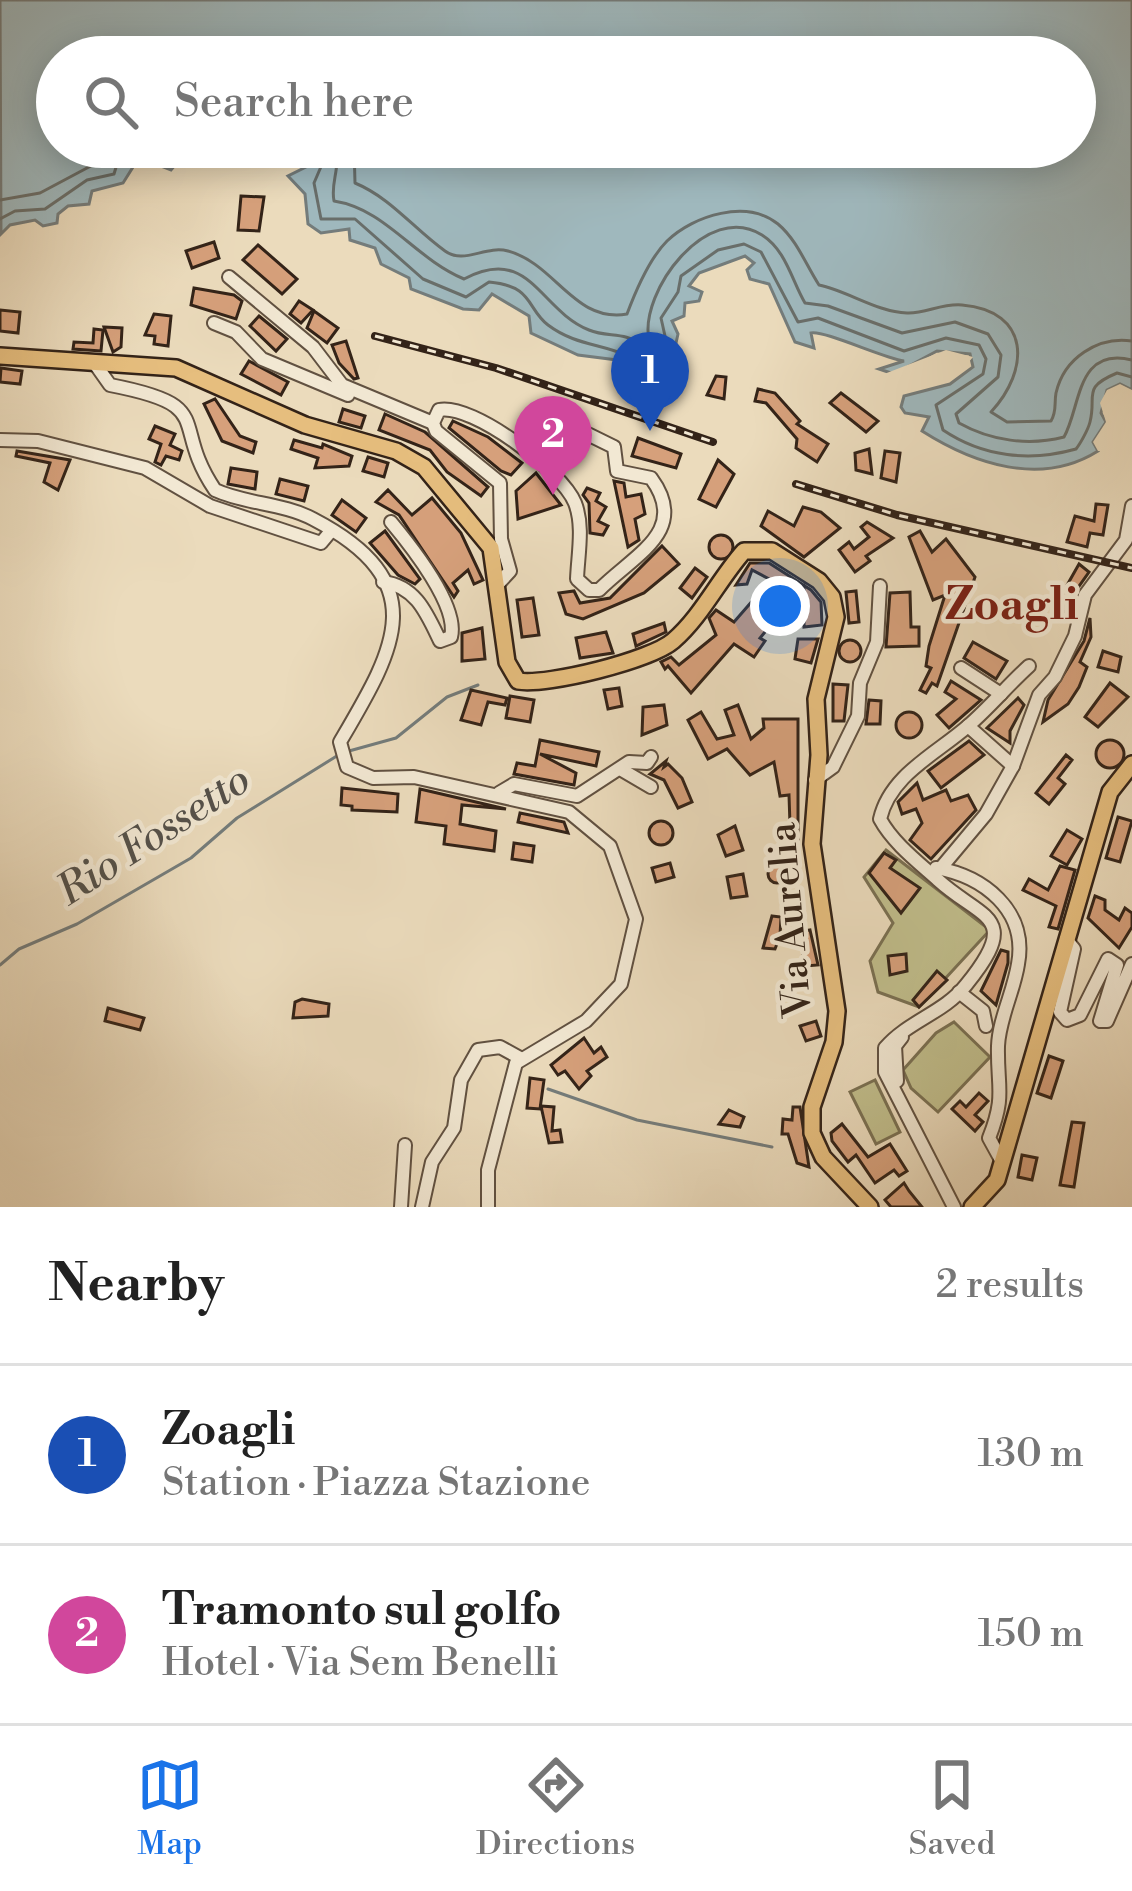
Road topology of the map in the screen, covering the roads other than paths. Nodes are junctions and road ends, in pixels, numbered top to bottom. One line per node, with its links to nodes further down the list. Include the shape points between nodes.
1 (236, 275): 5 (street, via 342,386)
2 (214, 322): 5 (street, via 262,359)
3 (0, 356): 4 (main road, Via Aurelia)
4 (93, 362): 11 (street, via 110,385 176,405 192,425 214,490); 13 (main road, Via Aurelia, via 176,368 305,425 396,451 450,492 491,548)
5 (364, 397): 7 (street)
6 (556, 419): 7 (street, via 614,447 617,471 651,478 663,494 668,518 659,535 599,590 577,579 579,518 567,484 466,413 439,410)
7 (433, 422): 13 (street, via 500,483 500,539 510,571)
8 (0, 440): 11 (street, via 38,441 145,468 210,506 283,526 311,543)
9 (1132, 506): 19 (street, via 1126,540 1085,595 1075,636)
10 (391, 522): 15 (street, via 428,566 450,613 452,633)
11 (331, 531): 12 (street)
12 (383, 582): 15 (street, via 418,601); 27 (street, via 396,632 340,751 355,774)
13 (499, 583): 25 (main road, Via Aurelia, via 511,674 539,683 662,649 743,551 772,550 819,581 836,617 816,699)
14 (880, 586): 25 (street, via 877,642 860,682 858,716 833,767)
15 (440, 641): 16 (street)
16 (436, 656)
17 (961, 668): 18 (street)
18 (1001, 694): 19 (street, via 1029,666); 20 (street)
19 (1039, 695): 23 (street)
20 (968, 726): 23 (street); 28 (street, via 884,801 880,820 889,836)
21 (651, 757): 24 (street)
22 (1132, 764): 29 (main road, via 1111,792)
23 (1013, 766): 28 (street, via 986,814)
24 (622, 770): 26 (street); 27 (street, via 577,796 514,784)
25 (815, 780): 42 (main road, Via Aurelia, via 812,844 837,1011 812,1133 823,1157)
26 (651, 787)
27 (499, 794): 33 (street, via 591,825 610,846 637,919 621,984 603,1008)
28 (934, 868): 31 (street, via 994,928 991,949); 37 (street, via 982,882 1003,901 1016,934 1020,957 998,1048 1004,1087 989,1138)
29 (1066, 939): 30 (street, via 1075,949 1060,1012 1067,1020 1080,1015 1108,959 1118,965 1099,1012 1107,1022); 37 (main road)
30 (1132, 964)
31 (959, 992): 32 (street, via 983,1011); 35 (street, via 885,1048)
32 (986, 1026)
33 (520, 1058): 40 (street, via 500,1048 478,1050); 41 (street, via 488,1170)
34 (917, 1105): 35 (street)
35 (911, 1119): 43 (street)
36 (405, 1145): 39 (street)
37 (1000, 1158): 38 (main road)
38 (981, 1203)
39 (401, 1207)
40 (422, 1207)
41 (488, 1207)
42 (870, 1207)
43 (954, 1207)

